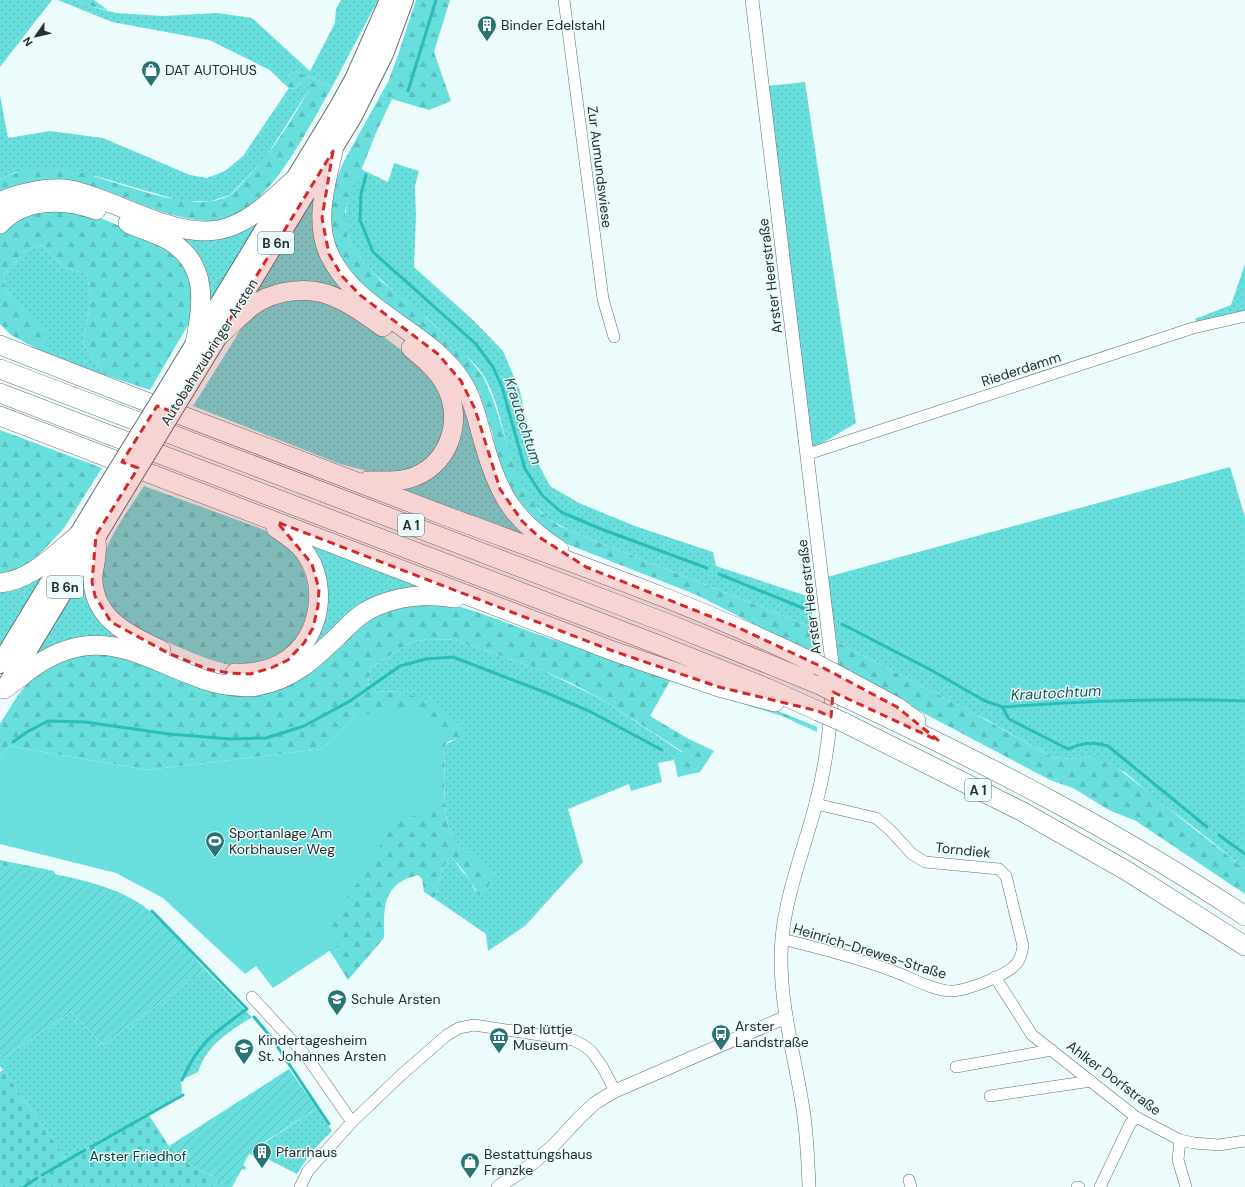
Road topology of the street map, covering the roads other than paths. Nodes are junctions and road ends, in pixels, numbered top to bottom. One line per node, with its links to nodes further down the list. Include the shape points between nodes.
1 (389, 0): 6 (highway, Autobahnzubringer Arsten / B 6n, via 355,78)
2 (404, 0): 5 (highway, Autobahnzubringer Arsten / B 6n, via 371,81)
3 (564, 0): 12 (street, Zur Aumundswiese, via 603,299)
4 (752, 0): 20 (street, Arster Heerstraße)
5 (333, 150): 11 (highway, Autobahnzubringer Arsten / B 6n); 26 (highway, via 324,191 322,218 329,254 342,276 360,295 438,354 451,367 475,409 490,466 508,504 539,537)
6 (297, 177): 7 (highway, via 250,218 230,227 214,230 194,231 171,227 89,195 69,190 32,191); 13 (highway, Autobahnzubringer Arsten / B 6n)
7 (0, 202)
8 (0, 224): 13 (highway, via 18,210 38,203 56,202 85,206 171,242 189,258 199,276 202,304)
9 (1245, 316): 20 (street, Riederdamm, via 1193,328)
10 (0, 332): 15 (highway)
11 (220, 335): 17 (highway, Autobahnzubringer Arsten / B 6n); 21 (highway, via 252,306 264,299 290,291 317,291 340,299 370,318 428,363 447,387 452,407 452,434 444,454 426,471 406,480)
12 (614, 337)
13 (195, 344): 17 (highway, Autobahnzubringer Arsten / B 6n)
14 (0, 345): 15 (highway)
15 (25, 355): 21 (highway)
16 (0, 369): 30 (highway, A 1, bridge, via 669,624 820,686)
17 (176, 391): 22 (highway, Autobahnzubringer Arsten / B 6n, bridge)
18 (0, 393): 32 (highway, A 1, via 659,645)
19 (0, 416): 23 (highway)
20 (808, 454): 33 (street, Arster Heerstraße, via 832,663 829,738)
21 (351, 480): 26 (highway)
22 (119, 482): 24 (highway, Autobahnzubringer Arsten / B 6n); 25 (highway, Autobahnzubringer Arsten / B 6n)
23 (246, 509): 24 (highway, via 294,540 312,564 318,589 318,606 313,628 304,643 288,660 250,674 207,669 140,640 111,622 95,596 92,582); 28 (highway)
24 (96, 535): 31 (highway, Autobahnzubringer Arsten / B 6n)
25 (77, 536): 27 (highway, via 33,572 12,582); 29 (highway, Autobahnzubringer Arsten / B 6n)
26 (586, 567): 30 (highway, bridge, via 737,627 818,665)
27 (0, 583)
28 (486, 603): 31 (highway, via 430,594 407,596 385,602 364,613 302,669 256,686 220,684 200,679 131,650 93,644 63,650 38,664); 32 (highway, via 613,651 719,687 772,702)
29 (0, 664)
30 (845, 688): 34 (highway, A 1, via 939,742 1036,791 1140,850)
31 (2, 693)
32 (818, 711): 36 (highway, A 1, bridge, via 1023,812 1127,870)
33 (816, 804): 35 (street, Arster Heerstraße, via 788,903); 37 (street, Torndiek, via 876,818 912,854 925,862 999,869 1006,876 1023,946 1022,954 1010,971)
34 (1245, 916)
35 (782, 939): 37 (street, Heinrich-Drewes-Straße, via 892,971 941,990 950,991); 39 (street, Arster Heerstraße, via 782,983)
36 (1245, 946)
37 (995, 977): 40 (street, Ahlker Dorfstraße, via 1032,1035)
38 (252, 997): 46 (street, via 307,1057)
39 (786, 1017): 43 (street); 51 (street, Arster Heerstraße, via 806,1131)
40 (1052, 1050): 41 (street, Ahlker Dorfstraße); 42 (street, Ahlker Dorfstraße)
41 (956, 1067)
42 (1091, 1081): 44 (street); 45 (street, Ahlker Dorfstraße)
43 (615, 1091): 46 (street, via 591,1051 573,1040 474,1025 459,1028 447,1035); 50 (street, via 596,1103 528,1167)
44 (990, 1096)
45 (1136, 1117): 47 (street, Ahlker Dorfstraße); 52 (street, via 1130,1124)
46 (352, 1122): 49 (street, via 308,1171)
47 (1180, 1140): 48 (street, Ahlker Dorfstraße, via 1194,1144 1219,1145); 53 (street, via 1178,1160)
48 (1245, 1141)
49 (300, 1187)
50 (498, 1187)
51 (809, 1187)
52 (1100, 1187)
53 (1186, 1187)

